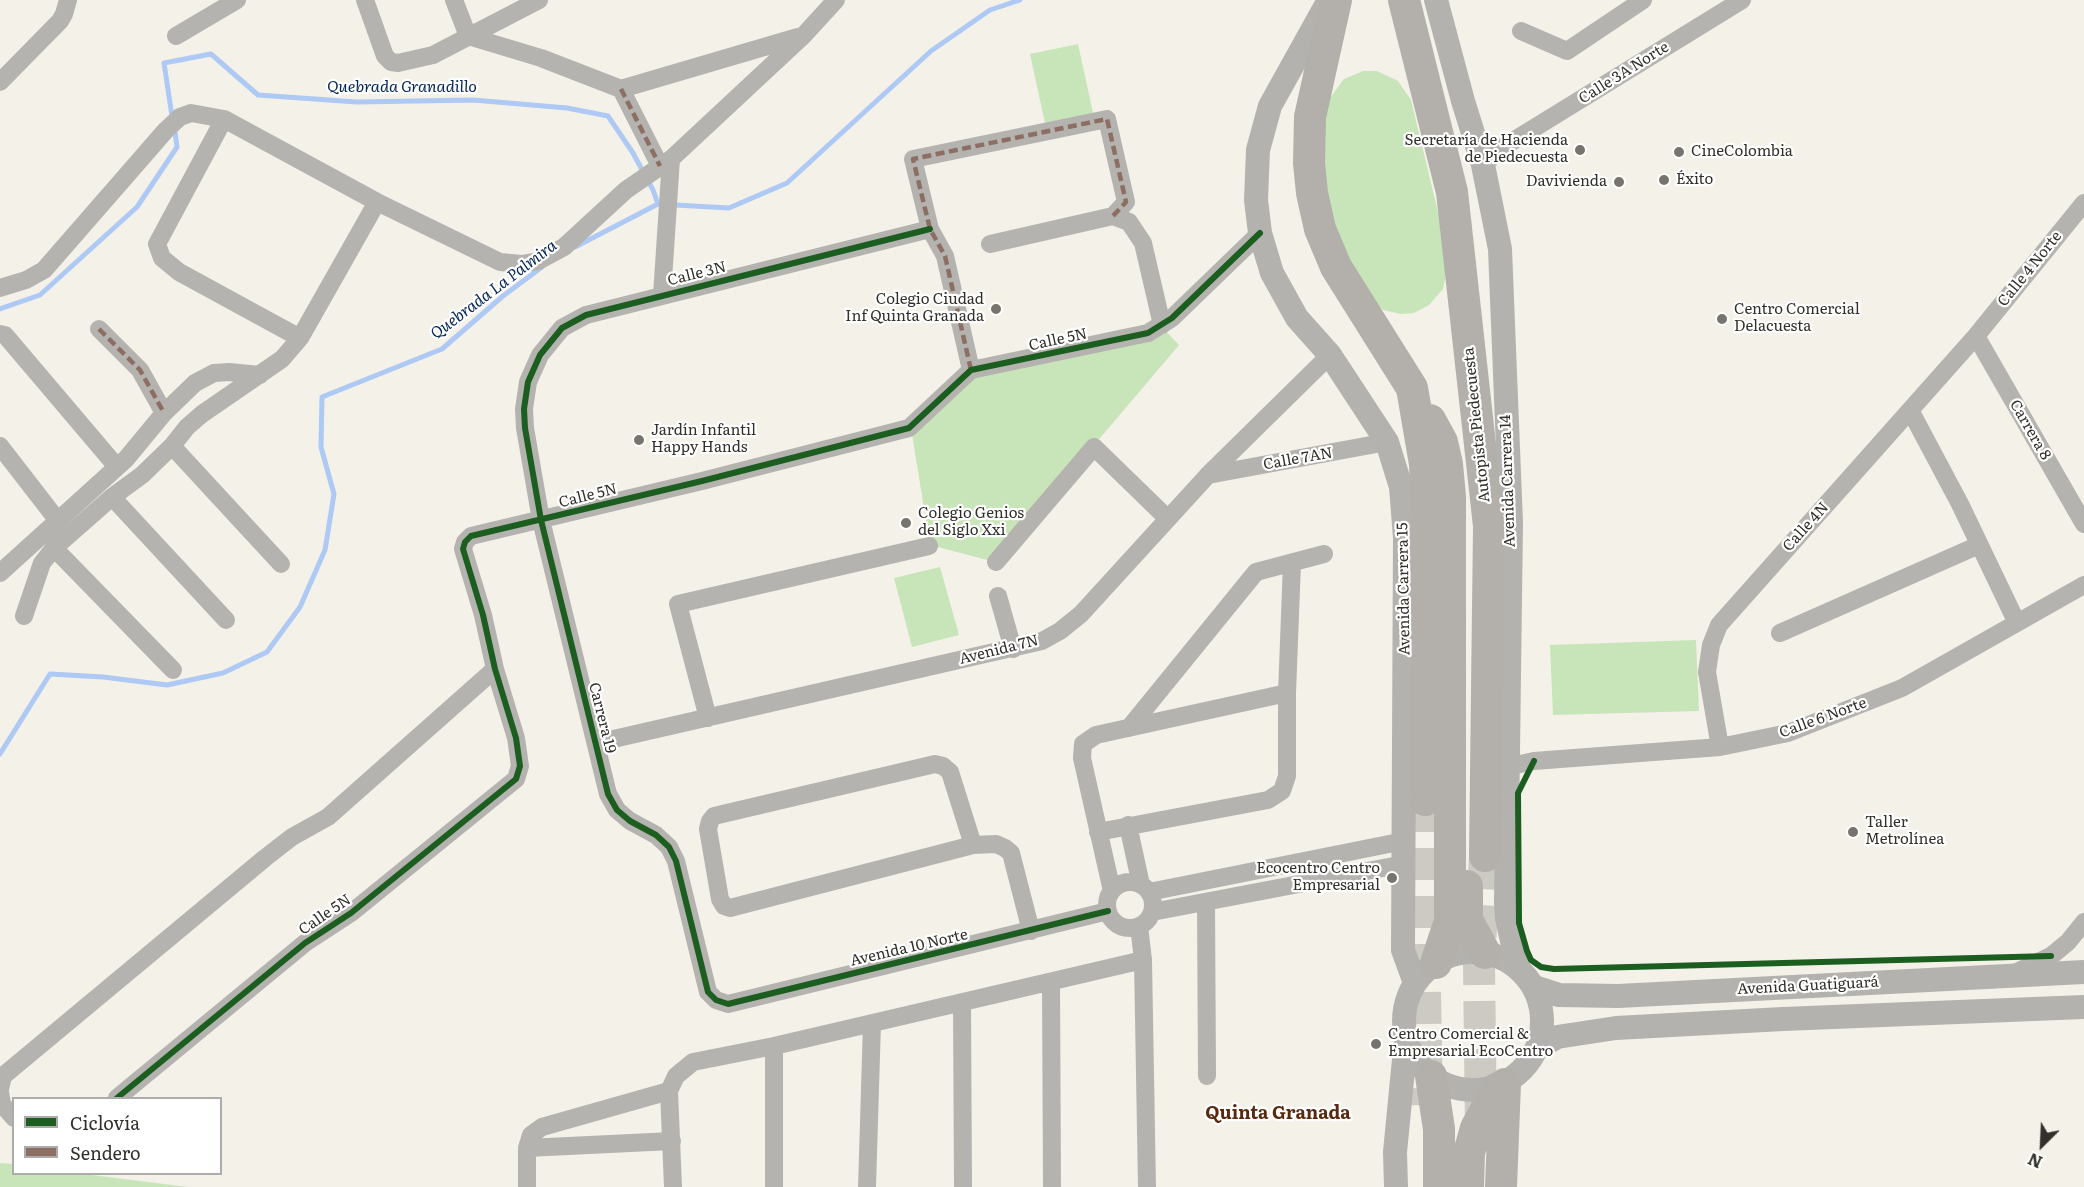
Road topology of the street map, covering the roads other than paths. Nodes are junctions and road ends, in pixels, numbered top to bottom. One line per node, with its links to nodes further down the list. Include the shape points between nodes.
1 (237, 0): 14 (street)
2 (365, 0): 15 (street, via 385,56 391,62 433,55)
3 (454, 0): 15 (street)
4 (535, 0): 15 (street)
5 (836, 0): 16 (street)
6 (1329, 0): 27 (street, Avenida Carrera 15, via 1275,94 1261,136 1256,200)
7 (1336, 0): 40 (highway, via 1310,117 1312,194 1320,229 1336,267)
8 (1404, 0): 20 (highway, Autopista Piedecuesta)
9 (1436, 0): 21 (street, Avenida Carrera 14)
10 (1642, 0): 13 (street, via 1567,51)
11 (1742, 0): 21 (street, Calle 3A Norte, via 1505,146)
12 (69, 1): 17 (street, via 60,21)
13 (1521, 32)
14 (176, 36)
15 (468, 36): 18 (street, via 541,58)
16 (803, 36): 18 (street); 22 (street)
17 (0, 82)
18 (621, 89): 22 (street)
19 (224, 119): 23 (street); 29 (street, via 190,113 180,117 44,270); 35 (street, via 157,244 162,258 179,272)
20 (1442, 153): 21 (street, Calle 3A Norte); 38 (highway, Autopista Piedecuesta, via 1452,192)
21 (1481, 156): 76 (street, Avenida Carrera 14, via 1500,249 1511,523)
22 (661, 165): 23 (street, via 626,190 564,247 538,261 522,264 500,262); 30 (street, via 668,193)
23 (377, 202): 35 (street)
24 (2084, 203): 34 (street, Calle 4 Norte)
25 (1113, 216): 26 (street, via 1126,202 1107,119 913,159); 28 (street); 31 (street, via 1129,222 1143,243)
26 (930, 229): 30 (street, Calle 3N); 37 (street, via 945,256)
27 (1260, 233): 31 (street, Calle 5N); 36 (street, Avenida Carrera 15, via 1272,273 1297,318)
28 (990, 244)
29 (0, 288)
30 (662, 295): 41 (street, Calle 3N, via 586,315 562,328 540,355 528,382)
31 (1162, 326): 37 (street, Calle 5N, via 1148,333)
32 (99, 329): 43 (street, via 140,370)
33 (0, 334): 47 (street, via 5,335)
34 (1976, 336): 42 (street, Calle 4N); 53 (street, Carrera 8)
35 (300, 338): 39 (street, via 282,359)
36 (1329, 355): 44 (street, Avenida Carrera 15); 48 (street, Avenida 7N)
37 (971, 370): 51 (street, Calle 5N, via 909,428)
38 (1472, 374): 82 (highway, Autopista Piedecuesta, via 1489,526); 91 (highway, via 1461,441 1466,537 1467,920)
39 (260, 375): 43 (street, via 214,373 195,383); 46 (street, via 202,414)
40 (1412, 388): 77 (highway, via 1425,464 1428,534); 94 (highway, via 1442,442 1450,497 1450,921)
41 (524, 409): 51 (street, Carrera 19)
42 (1910, 411): 54 (street); 75 (street, Calle 4N, via 1719,625 1707,672)
43 (164, 413): 47 (street)
44 (1387, 442): 48 (street, Calle 7AN); 81 (street, Avenida Carrera 15, via 1401,487 1405,538)
45 (0, 446): 52 (street)
46 (172, 446): 49 (street); 60 (street)
47 (117, 467): 52 (street)
48 (1208, 475): 50 (street, Avenida 7N)
49 (112, 497): 56 (street); 65 (street)
50 (1167, 518): 58 (street, via 1095,447); 68 (street, Avenida 7N, via 1081,614 1042,641)
51 (541, 520): 69 (street, Calle 5N, via 471,536 465,542); 74 (street, Carrera 19)
52 (58, 521): 61 (street)
53 (2084, 524)
54 (1979, 545): 66 (street); 67 (street)
55 (929, 546): 72 (street, via 678,604)
56 (54, 548): 64 (street, via 42,563); 70 (street)
57 (1324, 554): 59 (street)
58 (996, 562)
59 (1292, 563): 71 (street); 73 (street, via 1256,572)
60 (281, 564)
61 (0, 573)
62 (2084, 585): 66 (street, Calle 6 Norte)
63 (998, 596): 68 (street)
64 (24, 616)
65 (226, 620)
66 (2017, 623): 75 (street, Calle 6 Norte, via 1902,688 1788,733)
67 (1780, 633)
68 (1012, 649): 72 (street, Avenida 7N)
69 (495, 669): 108 (street, via 328,817 264,858 11,1069 3,1076); 110 (street, Calle 5N, via 516,738 520,766 516,779 351,913 304,943)
70 (173, 670)
71 (1287, 693): 73 (street); 78 (street, via 1287,776 1282,791 1268,800)
72 (708, 718): 74 (street, Avenida 7N)
73 (1129, 728): 79 (street, via 1096,735 1083,744 1082,758)
74 (596, 743): 98 (street, Carrera 19, via 608,794 617,810 656,835 676,861 708,992)
75 (1720, 747): 76 (street, Calle 6 Norte, via 1534,761)
76 (1508, 756): 96 (street, Avenida Carrera 14, via 1507,918)
77 (1425, 800)
78 (1128, 825): 79 (street); 83 (street)
79 (1098, 832): 84 (street)
80 (974, 846): 80 (street, via 950,772 935,764 714,816 708,829 720,899 730,908); 90 (street, via 996,844 1011,853)
81 (1404, 852): 83 (street); 85 (street); 94 (street, Avenida Carrera 15, via 1403,950)
82 (1485, 856)
83 (1145, 889): 84 (street, via 1131,882); 87 (street)
84 (1112, 891): 86 (street)
85 (1206, 902): 87 (street); 105 (street)
86 (1108, 911): 89 (street, via 1120,926); 90 (street, Avenida 10 Norte)
87 (1152, 912): 89 (street)
88 (2084, 922): 95 (street, via 2051,956)
89 (1139, 926): 92 (street)
90 (1031, 931): 98 (street, Avenida 10 Norte, via 728,1004)
91 (1485, 953): 94 (street, via 1459,954); 96 (street, via 1503,958)
92 (1143, 960): 97 (street); 122 (street)
93 (2084, 972): 95 (street, Avenida Guatiguará)
94 (1425, 973): 102 (street, via 1407,1000 1403,1020)
95 (2010, 976): 96 (street, Avenida Guatiguará, via 1618,996 1559,995)
96 (1526, 978): 104 (street, via 1541,1006 1543,1028)
97 (1051, 982): 99 (street); 121 (street)
98 (716, 1000)
99 (962, 1002): 101 (street); 120 (street)
100 (2084, 1007): 104 (street, Avenida Guatiguará, via 1616,1028 1557,1037)
101 (872, 1023): 103 (street); 119 (street)
102 (1406, 1039): 106 (street, via 1417,1062); 123 (street, via 1395,1152)
103 (774, 1046): 109 (street, via 693,1062 676,1076); 118 (street)
104 (1538, 1048): 107 (street, via 1525,1069)
105 (1207, 1076)
106 (1431, 1076): 107 (street, via 1461,1090); 125 (highway, via 1439,1129)
107 (1501, 1086): 115 (highway)
108 (0, 1091): 111 (street, via 2,1104)
109 (669, 1091): 112 (street); 114 (street, via 543,1127 531,1136)
110 (118, 1097)
111 (12, 1116)
112 (672, 1141): 114 (street); 117 (street)
113 (1428, 1142): 124 (highway)
114 (527, 1148): 116 (street)
115 (1483, 1185)
116 (527, 1187)
117 (673, 1187)
118 (774, 1187)
119 (867, 1187)
120 (963, 1187)
121 (1052, 1187)
122 (1147, 1187)
123 (1396, 1187)
124 (1427, 1187)
125 (1439, 1187)

